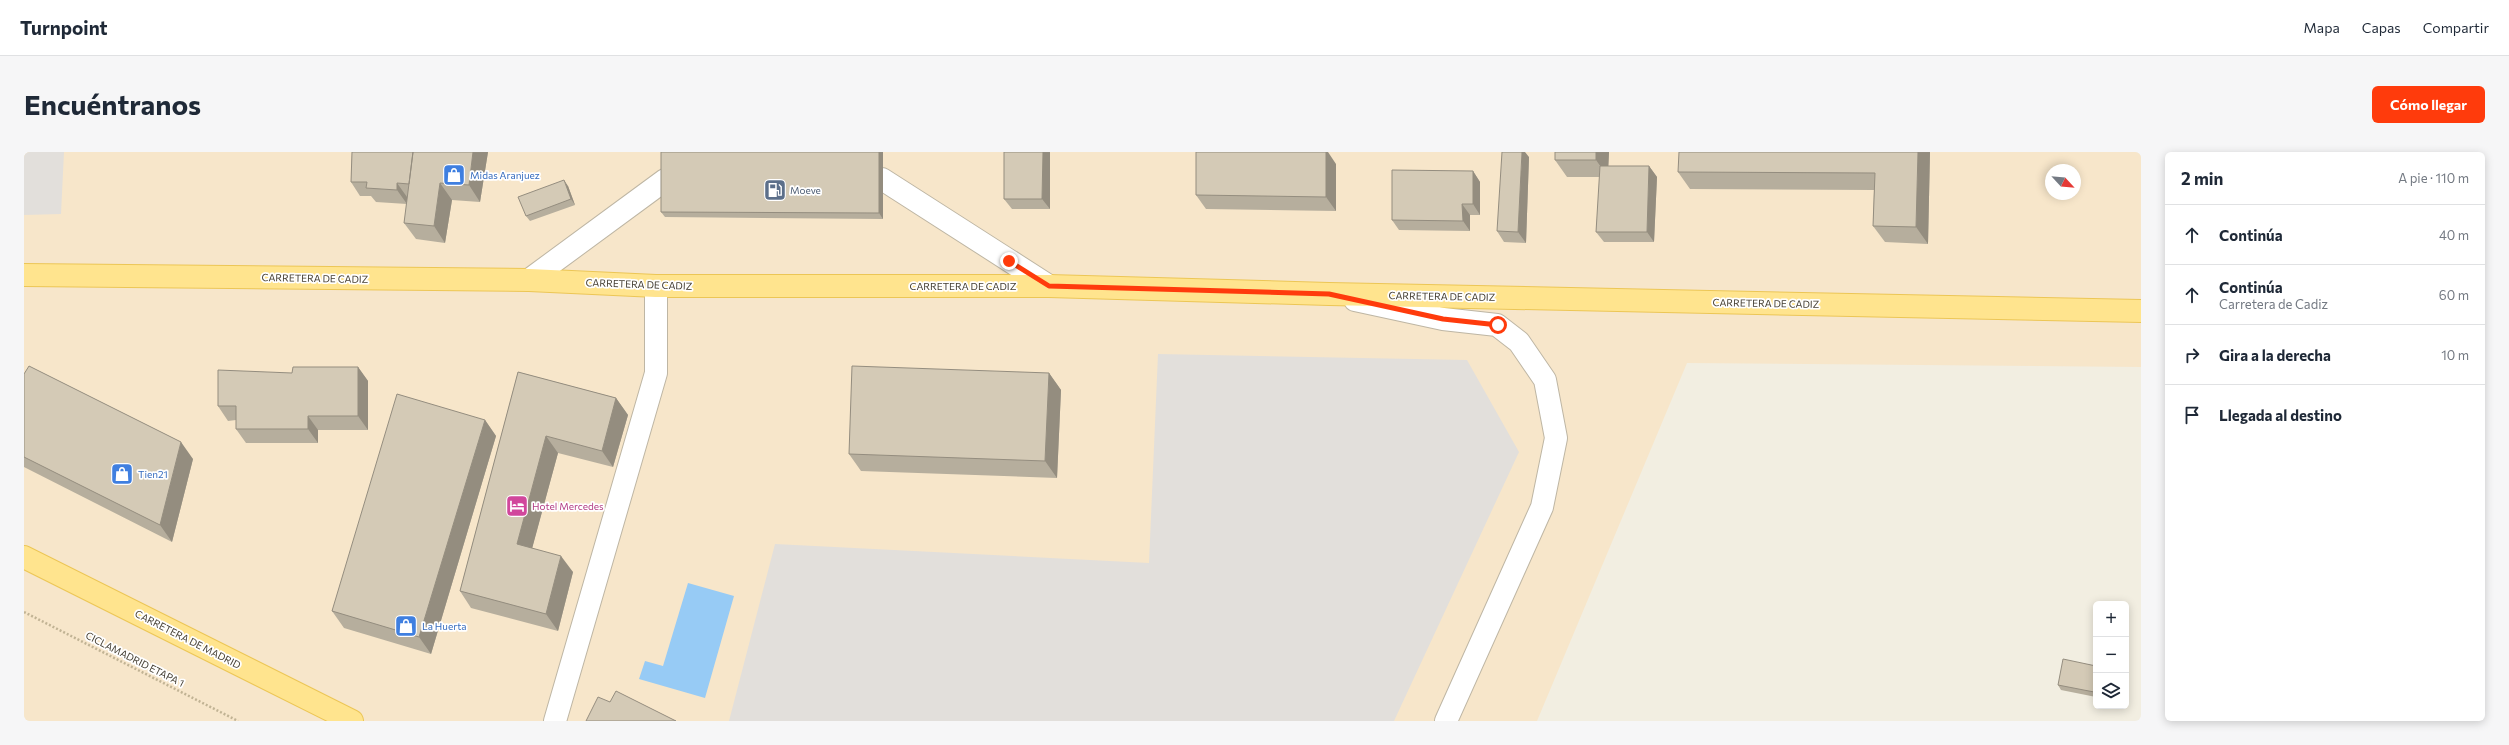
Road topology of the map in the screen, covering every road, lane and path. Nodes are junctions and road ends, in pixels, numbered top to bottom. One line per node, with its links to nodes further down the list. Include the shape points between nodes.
1 (882, 179): 6 (lane)
2 (665, 180): 4 (lane)
3 (24, 275): 4 (main road, CARRETERA DE CADIZ)
4 (529, 280): 5 (main road, CARRETERA DE CADIZ)
5 (656, 286): 6 (main road, CARRETERA DE CADIZ); 13 (lane, via 656,373)
6 (1049, 286): 7 (main road, CARRETERA DE CADIZ)
7 (1329, 294): 8 (main road, CARRETERA DE CADIZ); 14 (lane, via 1443,319 1498,325 1519,342 1545,380 1556,438 1542,507)
8 (2141, 311)
9 (24, 557): 12 (main road, CARRETERA DE MADRID)
10 (24, 612): 11 (path, CICLAMADRID ETAPA 1)
11 (238, 721)
12 (352, 721)
13 (555, 721)
14 (1446, 721)

